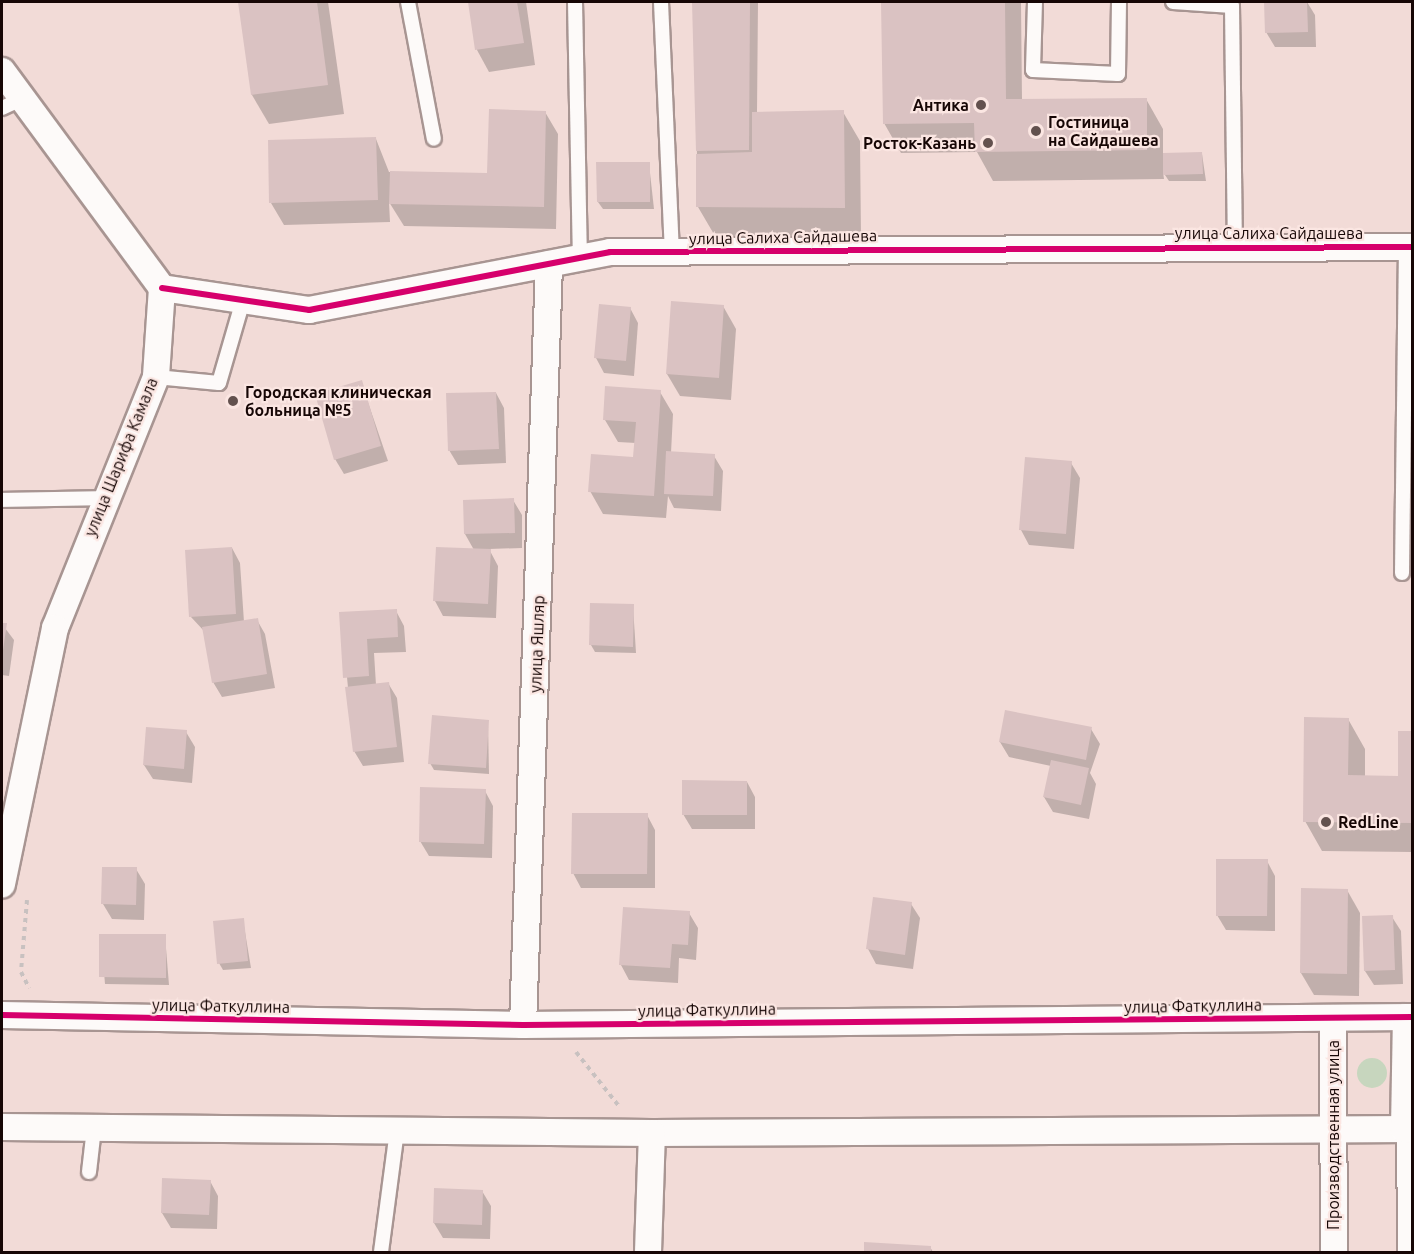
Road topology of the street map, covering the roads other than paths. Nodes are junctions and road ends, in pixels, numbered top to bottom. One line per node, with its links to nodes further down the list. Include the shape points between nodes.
1 (408, 2): 9 (lane)
2 (575, 2): 13 (lane)
3 (661, 2): 12 (lane)
4 (1035, 2): 5 (lane, via 1033,70 1118,74)
5 (1119, 2)
6 (1173, 2): 10 (lane, via 1232,6)
7 (2, 71): 8 (street)
8 (11, 104): 15 (street)
9 (434, 139)
10 (1235, 246): 11 (street, улица Салиха Сайдашева); 12 (street, улица Салиха Сайдашева)
11 (1409, 247): 20 (lane)
12 (672, 252): 13 (street, улица Салиха Сайдашева)
13 (580, 256): 14 (street, улица Салиха Сайдашева)
14 (549, 264): 16 (street, улица Салиха Сайдашева, via 347,307); 25 (street, улица Яшляр)
15 (162, 288): 16 (street, улица Салиха Сайдашева); 17 (street, улица Шарифа Камала)
16 (242, 304): 17 (lane, via 219,383)
17 (156, 377): 18 (street, улица Шарифа Камала)
18 (104, 498): 19 (lane); 21 (street, улица Шарифа Камала, via 54,628)
19 (2, 500)
20 (1402, 573)
21 (2, 885)
22 (2, 1015): 25 (street, улица Фаткуллина)
23 (1409, 1017): 24 (street, улица Фаткуллина); 28 (street)
24 (1333, 1018): 25 (street, улица Фаткуллина); 30 (street, Производственная улица)
25 (523, 1025)
26 (2, 1127): 27 (street)
27 (94, 1128): 29 (street); 32 (lane)
28 (1408, 1129): 30 (street); 36 (lane)
29 (397, 1130): 31 (street); 33 (lane)
30 (1330, 1132): 31 (street); 35 (street, Производственная улица)
31 (652, 1133): 34 (street)
32 (89, 1172)
33 (381, 1252)
34 (648, 1252)
35 (1334, 1252)
36 (1405, 1252)

